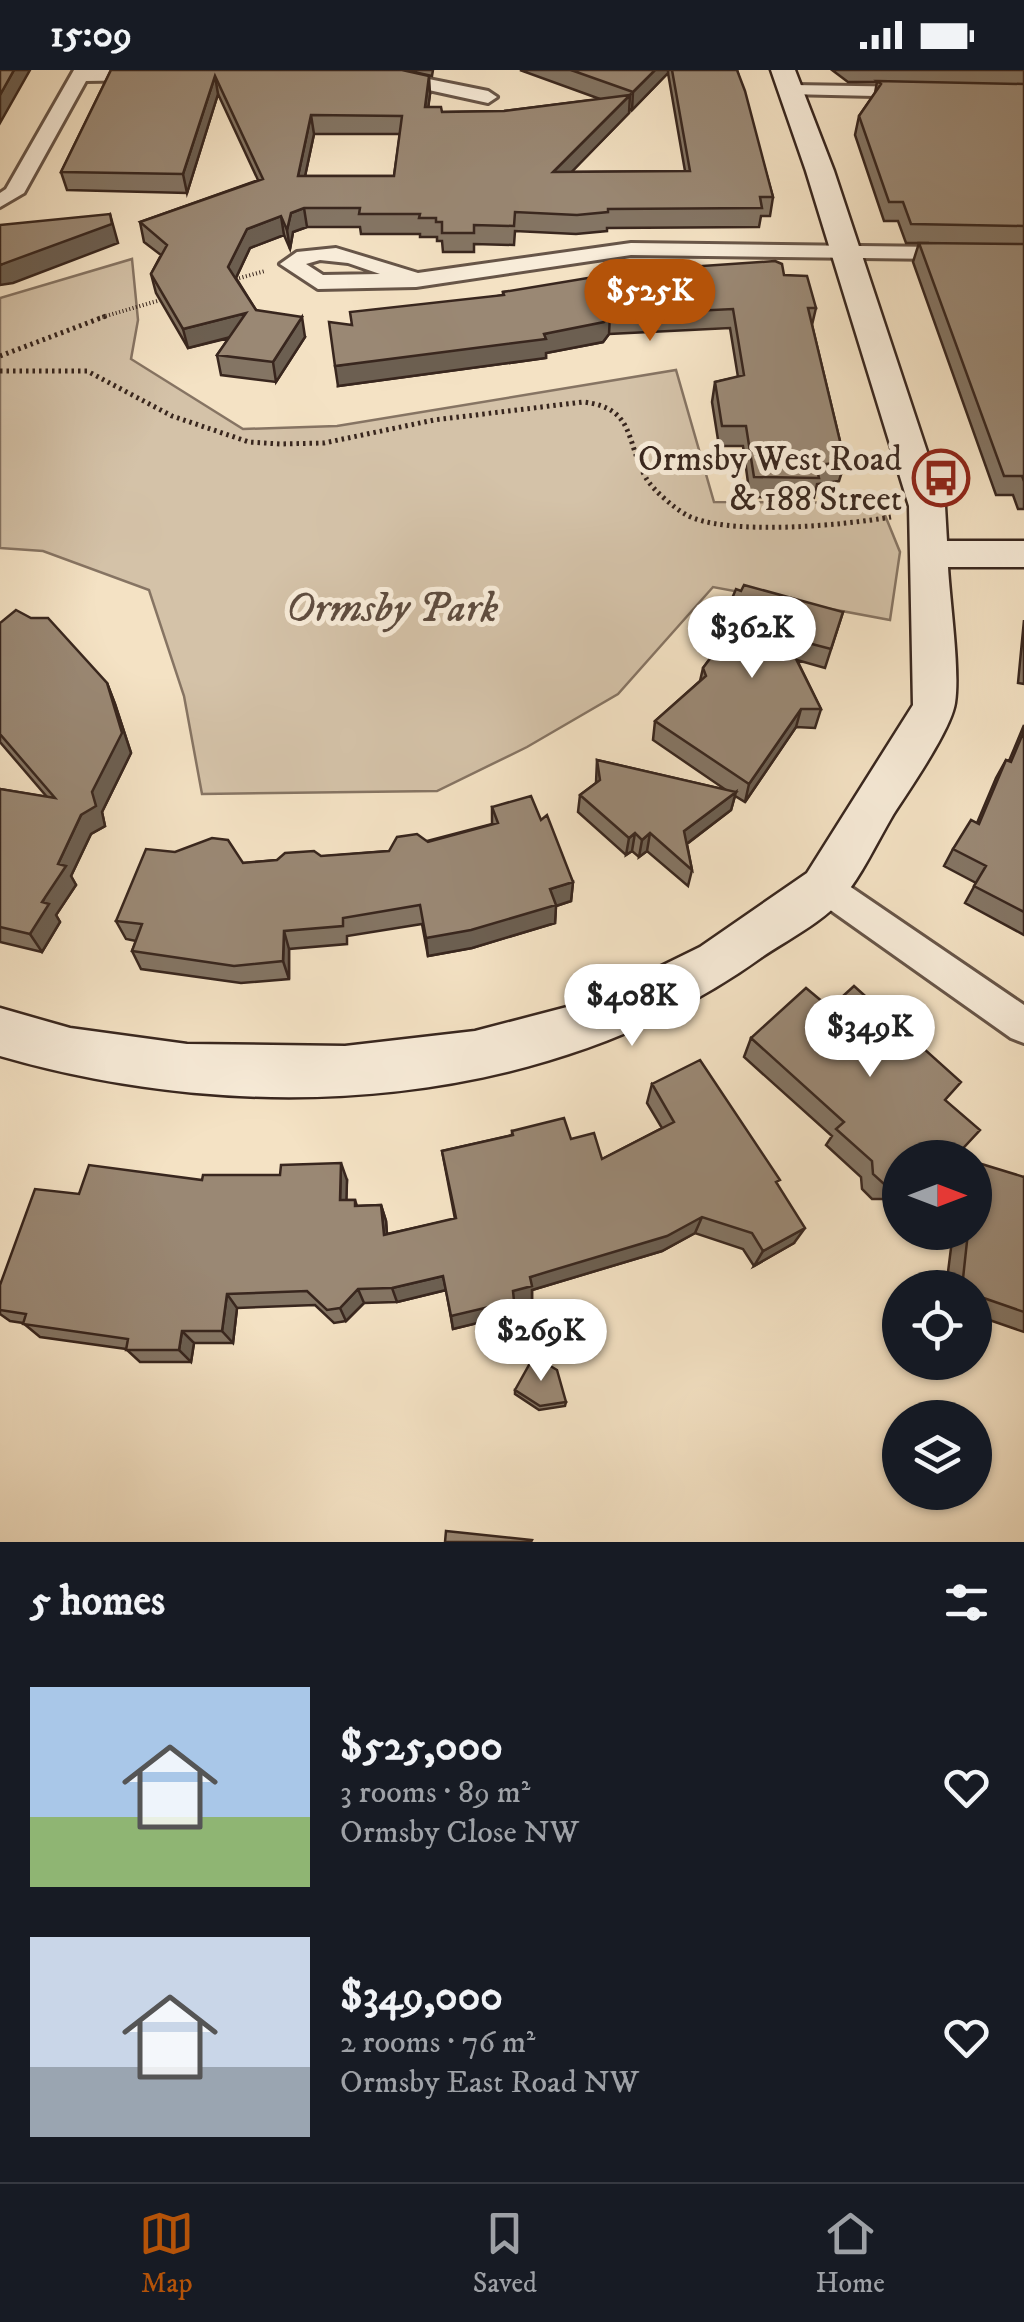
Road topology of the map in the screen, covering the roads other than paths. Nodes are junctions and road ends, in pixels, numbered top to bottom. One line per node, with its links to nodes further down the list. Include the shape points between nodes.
1 (81, 73): 3 (street); 7 (street, via 14,193)
2 (360, 74): 6 (street)
3 (166, 75)
4 (788, 80): 5 (street); 8 (street)
5 (947, 92)
6 (488, 98)
7 (0, 200)
8 (843, 249): 9 (street); 10 (street, via 631,249); 11 (street, via 926,506)
9 (1024, 254)
10 (416, 280)
11 (930, 554): 12 (street); 13 (street, via 934,704)
12 (1024, 554)
13 (824, 887): 14 (street); 15 (street, via 716,962 599,1022 476,1055 345,1072 188,1069 70,1052)
14 (1024, 1026)
15 (0, 1032)

